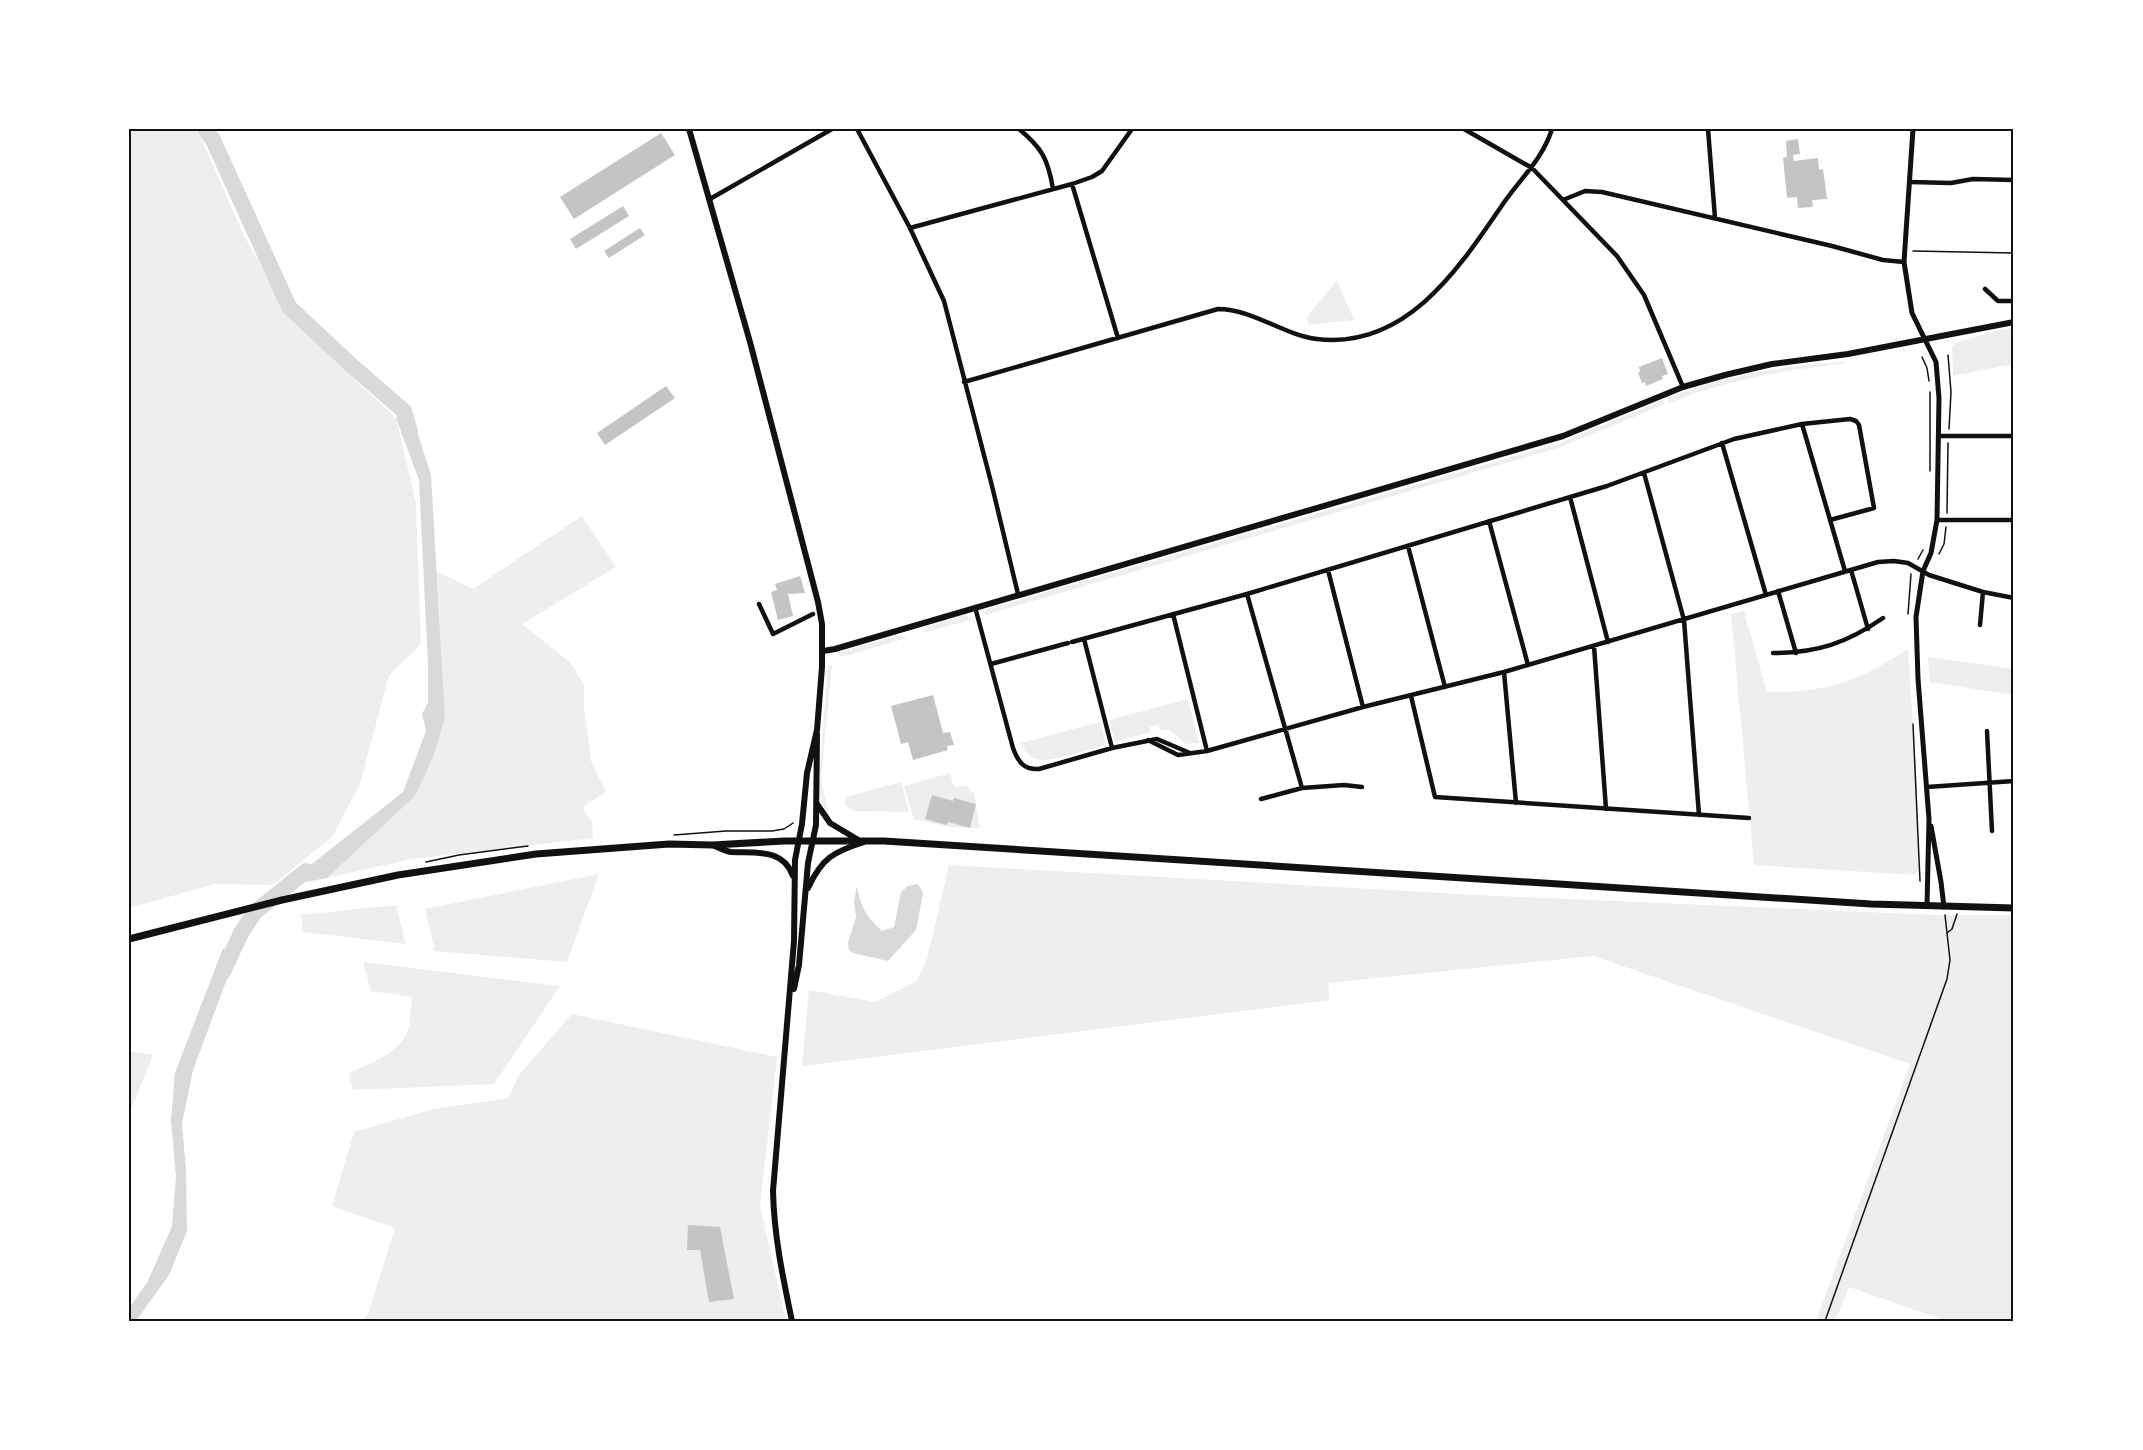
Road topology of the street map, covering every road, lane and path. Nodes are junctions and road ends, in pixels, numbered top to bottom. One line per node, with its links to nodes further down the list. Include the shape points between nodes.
1 (689, 129): 15 (main road)
2 (832, 129): 15 (street)
3 (857, 129): 18 (street)
4 (1019, 129): 14 (street, via 1044,155)
5 (1132, 129): 13 (street, via 1102,171)
6 (1464, 129): 10 (street)
7 (1552, 129): 10 (street)
8 (1708, 129): 17 (street)
9 (1913, 129): 12 (street)
10 (1532, 168): 16 (street); 25 (street, via 1451,277 1432,297 1386,327 1351,338 1317,339 1249,315 1218,309)
11 (2014, 180): 12 (street)
12 (1910, 182): 19 (street)
13 (1072, 184): 14 (street); 25 (street)
14 (1053, 189): 18 (street)
15 (710, 199): 70 (main road, via 817,599)
16 (1563, 200): 17 (street, via 1593,190); 30 (street, via 1633,278 1652,312)
17 (1715, 218): 21 (street)
18 (910, 228): 29 (street, via 944,301)
19 (1905, 250): 20 (path); 21 (street)
20 (2014, 253)
21 (1904, 262): 26 (street, via 1912,313)
22 (1985, 289): 23 (street, via 1998,301)
23 (2014, 301)
24 (2014, 322): 26 (main road)
25 (1118, 338): 29 (street)
26 (1925, 339): 30 (main road, via 1772,364); 34 (street, via 1936,362)
27 (1948, 355): 35 (path)
28 (1922, 357): 38 (path, via 1930,386)
29 (964, 382): 55 (street)
30 (1683, 387): 55 (main road, via 1563,436)
31 (2014, 390): 32 (street)
32 (2014, 414)
33 (1802, 424): 37 (street); 41 (street); 41 (street, via 1850,419 1859,425 1874,508)
34 (1939, 436): 35 (street); 42 (street)
35 (1948, 436): 36 (street); 43 (path)
36 (2014, 436)
37 (1722, 443): 39 (street); 57 (street)
38 (1930, 472)
39 (1644, 473): 40 (street); 64 (street)
40 (1570, 497): 45 (street); 68 (street)
41 (1830, 520): 51 (street)
42 (1937, 520): 43 (street); 52 (street)
43 (1947, 520): 44 (street); 48 (path)
44 (2014, 520)
45 (1489, 521): 47 (street); 74 (street)
46 (1925, 543): 49 (path)
47 (1408, 546): 50 (street); 76 (street)
48 (1939, 554)
49 (1920, 556)
50 (1328, 570): 56 (street); 78 (street)
51 (1848, 570): 52 (street, via 1894,561); 53 (street); 66 (street)
52 (1923, 571): 54 (street); 88 (street, via 1916,617)
53 (1778, 591): 57 (street); 72 (street)
54 (1983, 592): 58 (street); 65 (street)
55 (1018, 594): 60 (main road)
56 (1247, 594): 62 (street); 80 (street)
57 (1766, 595): 64 (street)
58 (2014, 598)
59 (759, 604): 61 (street, via 773,633)
60 (975, 607): 70 (main road); 73 (street)
61 (813, 614)
62 (1173, 614): 67 (street); 84 (street)
63 (1882, 618): 66 (street)
64 (1684, 620): 68 (street); 94 (street)
65 (1980, 625)
66 (1868, 629): 72 (street, via 1846,641)
67 (1084, 639): 73 (street); 83 (street)
68 (1608, 642): 69 (street)
69 (1594, 646): 74 (street); 93 (street)
70 (823, 651): 81 (main road)
71 (1773, 653): 72 (street)
72 (1797, 653)
73 (991, 664): 83 (street, via 1013,748 1022,765 1039,769)
74 (1528, 665): 75 (street)
75 (1504, 672): 76 (street); 92 (street)
76 (1445, 687): 77 (street)
77 (1411, 696): 78 (street); 92 (street, via 1435,796)
78 (1363, 707): 80 (street)
79 (1913, 715): 102 (path)
80 (1284, 729): 84 (street); 89 (street)
81 (817, 730): 91 (main road); 98 (main road)
82 (1987, 731): 86 (street)
83 (1112, 748): 84 (street, via 1157,739 1192,754)
84 (1207, 751)
85 (2014, 780): 86 (street)
86 (1990, 783): 88 (street); 97 (street)
87 (1362, 787): 89 (street)
88 (1927, 787): 96 (street)
89 (1302, 788): 90 (street)
90 (1261, 800)
91 (816, 803): 99 (main road); 100 (main road, via 830,823)
92 (1516, 803): 93 (street)
93 (1606, 809): 94 (street)
94 (1699, 815): 95 (street)
95 (1749, 818)
96 (1929, 819): 105 (street); 106 (street)
97 (1992, 831)
98 (799, 841): 99 (main road); 101 (main road); 103 (main road)
99 (812, 842): 100 (main road); 104 (main road)
100 (864, 842): 104 (main road, via 828,858 816,871); 105 (main road)
101 (713, 845): 103 (main road, via 729,852 769,853 790,869); 110 (main road, via 669,844 536,854 398,875)
102 (1919, 880)
103 (795, 883): 111 (main road)
104 (807, 891): 111 (main road)
105 (1927, 906): 106 (main road)
106 (1944, 907): 107 (main road); 109 (path)
107 (1960, 907): 108 (main road); 109 (path)
108 (2014, 908)
109 (1947, 934): 113 (path, via 1947,979)
110 (129, 939)
111 (789, 1016): 112 (main road, via 773,1218)
112 (792, 1321)
113 (1825, 1321)

